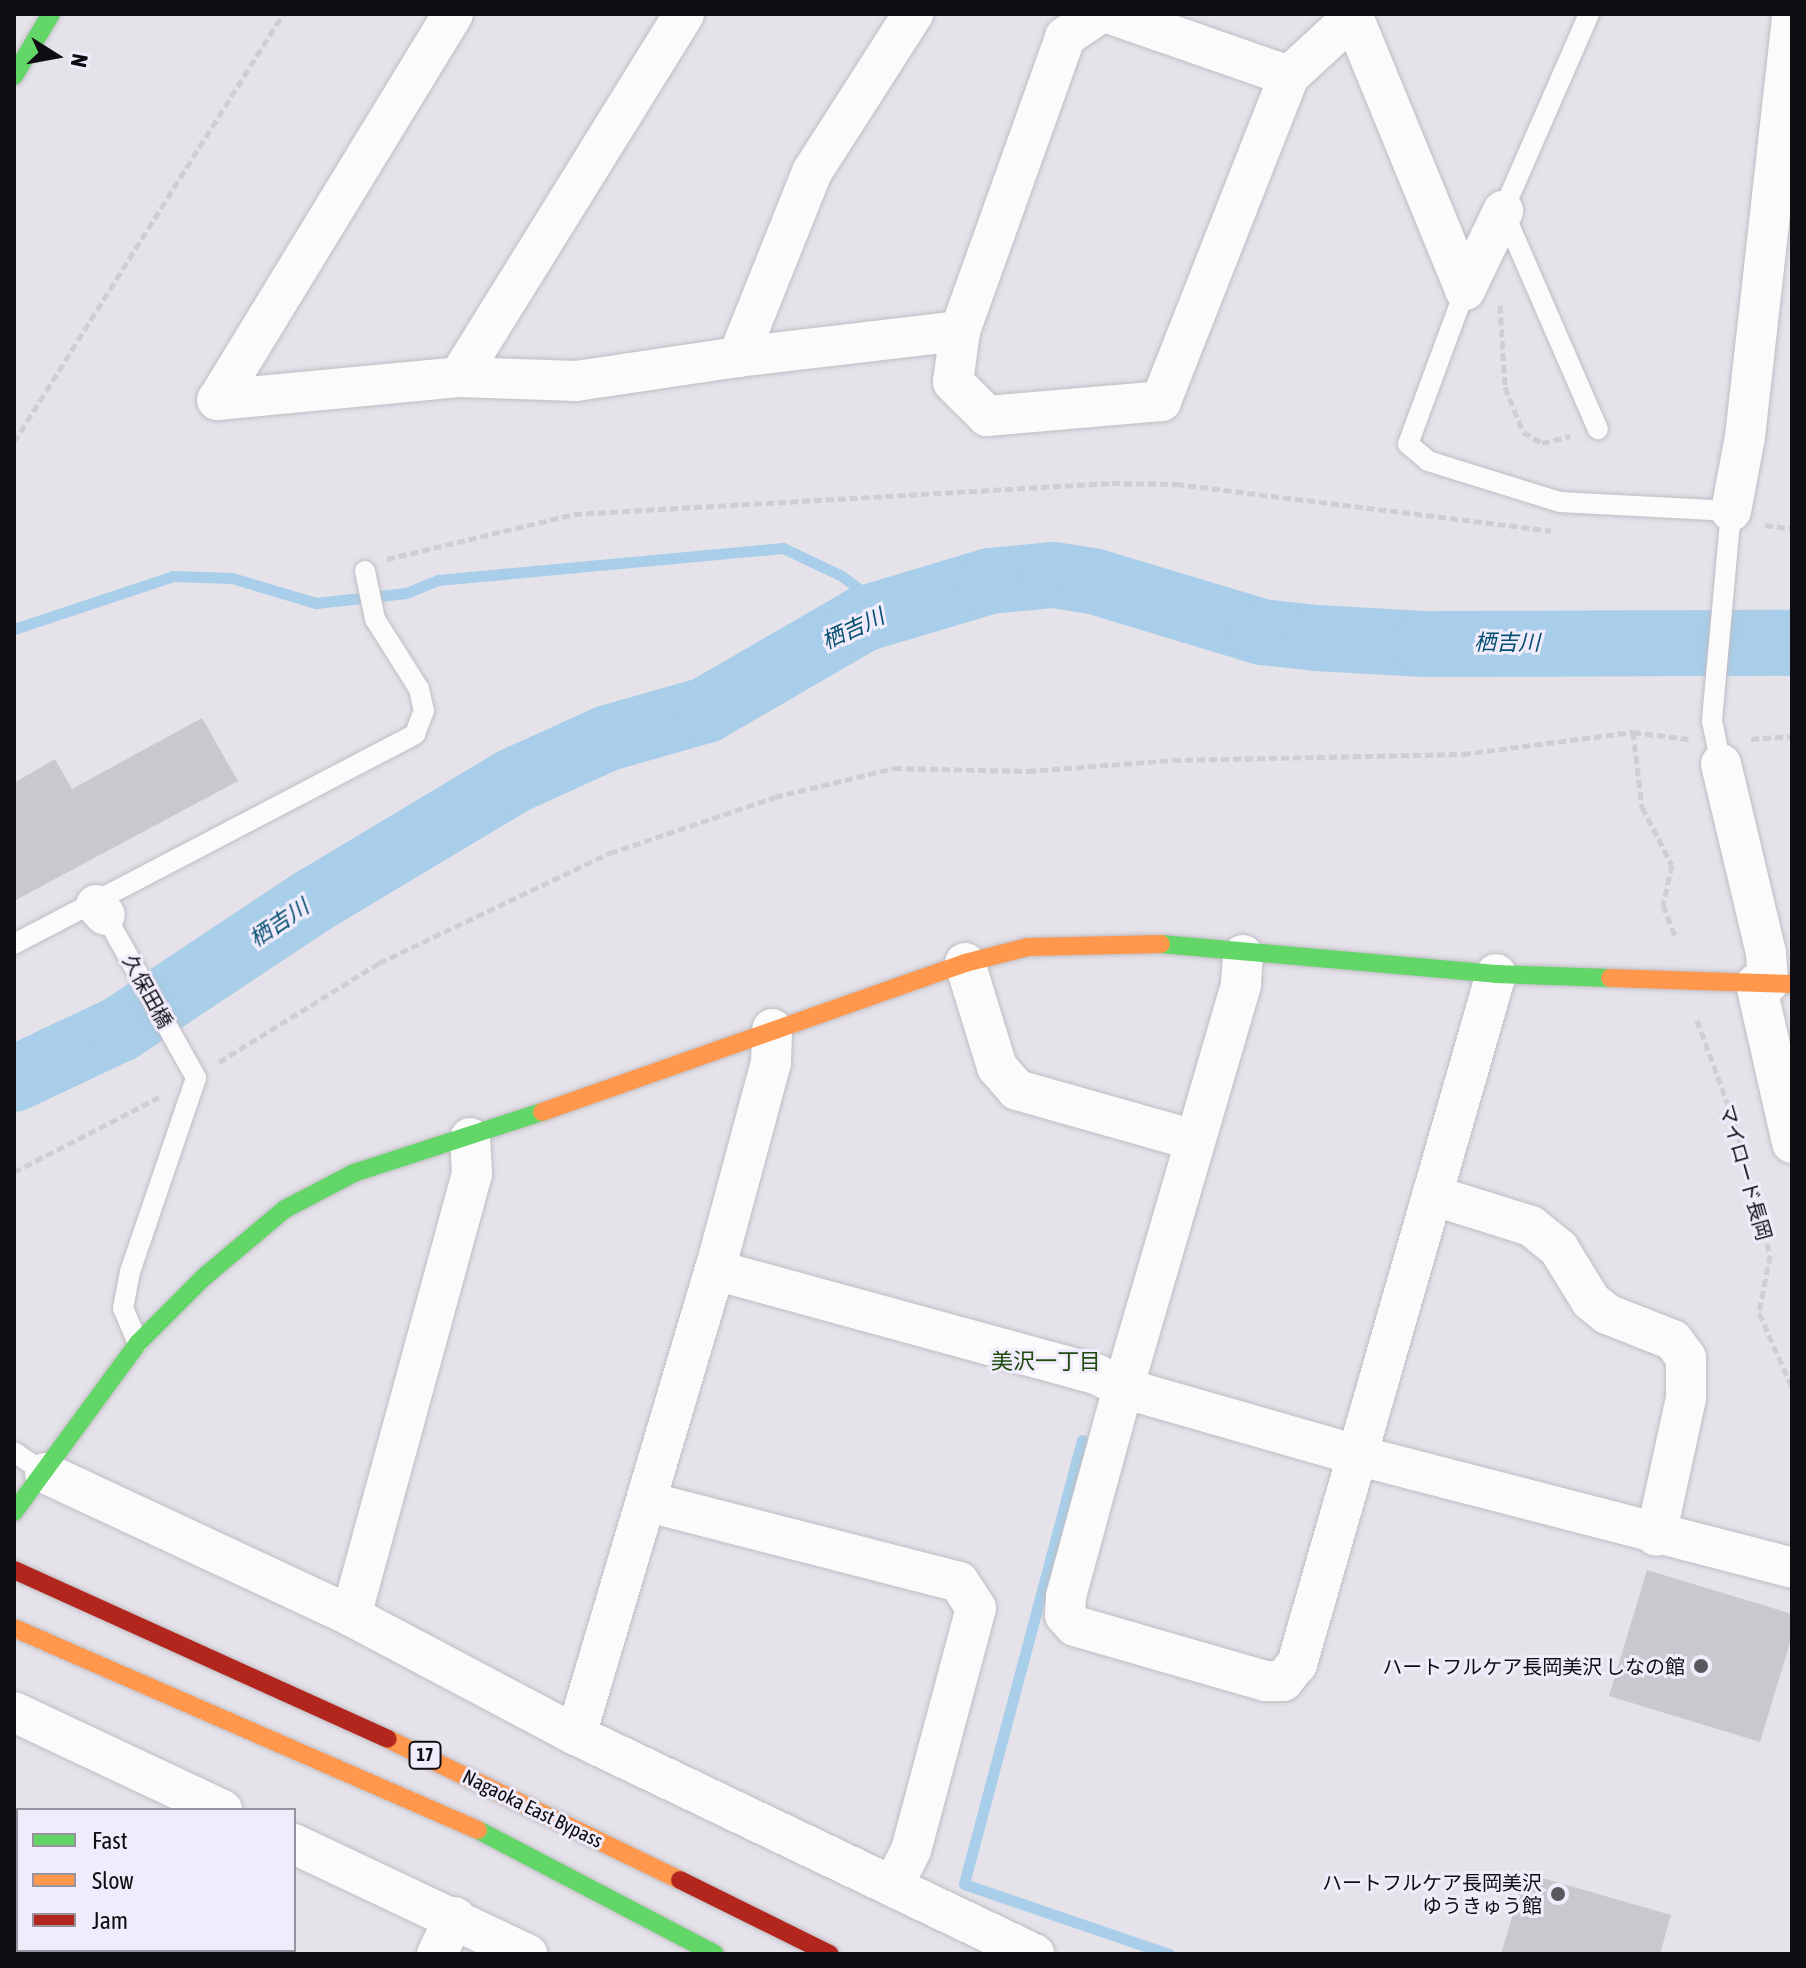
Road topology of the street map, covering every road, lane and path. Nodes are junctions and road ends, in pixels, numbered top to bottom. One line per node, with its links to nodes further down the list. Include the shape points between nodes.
1 (51, 14): 11 (main road)
2 (283, 14): 19 (path)
3 (453, 14): 17 (street, via 217,400)
4 (684, 14): 17 (street)
5 (913, 14): 16 (street, via 812,172)
6 (1099, 14): 15 (street, via 1065,37)
7 (1111, 14): 12 (street)
8 (1589, 14): 13 (lane)
9 (1353, 16): 12 (street); 14 (street)
10 (1792, 17): 20 (street, via 1745,437)
11 (14, 76)
12 (1289, 76): 15 (street, via 1161,401 987,416 953,382)
13 (1503, 211): 14 (street); 18 (lane)
14 (1465, 290): 20 (lane, via 1408,444 1428,461 1560,502)
15 (960, 331): 16 (street)
16 (738, 357): 17 (street, via 576,381)
17 (459, 377)
18 (1598, 429)
19 (14, 442)
20 (1728, 527): 25 (lane, via 1712,721)
21 (1561, 531): 22 (path, via 1530,532 1176,484 1112,483 574,514 401,552)
22 (365, 571): 26 (lane, via 375,619 419,689 424,711 415,734)
23 (1633, 732): 25 (path); 28 (path, via 1642,807 1672,865 1663,905); 35 (path, via 1463,754 1173,760 1028,771 894,768 775,797 610,853 488,908 332,989)
24 (1792, 736): 25 (path)
25 (1721, 748): 32 (street)
26 (101, 910): 27 (lane); 35 (lane, 久保田橋)
27 (14, 944)
28 (1681, 954)
29 (1243, 955): 30 (main road, via 1170,944 1103,942 1028,947); 31 (main road); 37 (street, via 1241,985)
30 (965, 963): 34 (main road); 37 (street, via 997,1067 1017,1090)
31 (1496, 974): 32 (main road); 40 (street)
32 (1772, 984): 38 (street)
33 (1695, 1015): 43 (path, マイロード長岡, via 1736,1127 1770,1255 1759,1313)
34 (772, 1029): 36 (main road); 41 (street, via 771,1062)
35 (193, 1072): 39 (path); 42 (lane, via 130,1272 123,1308)
36 (470, 1138): 42 (main road, via 354,1173 285,1209 204,1277); 52 (street, via 472,1174)
37 (1194, 1140): 44 (street)
38 (1792, 1143)
39 (14, 1172)
40 (1432, 1195): 45 (street); 49 (street, via 1531,1226 1559,1249 1591,1301 1607,1314 1673,1340 1686,1358 1686,1398)
41 (715, 1270): 44 (street, via 1096,1374); 47 (street)
42 (138, 1343): 46 (main road)
43 (1792, 1387)
44 (1123, 1388): 45 (street); 45 (street, via 1065,1615 1075,1626 1266,1681 1283,1681 1297,1664)
45 (1356, 1455): 49 (street)
46 (30, 1463): 48 (main road); 52 (street)
47 (648, 1502): 55 (street); 59 (street, via 959,1582 976,1608 911,1850)
48 (14, 1512)
49 (1656, 1536): 50 (street)
50 (1792, 1568)
51 (14, 1570): 65 (main road, Nagaoka East Bypass / 17, via 446,1765)
52 (351, 1616): 55 (street)
53 (14, 1628): 56 (main road, 17)
54 (14, 1712): 57 (street)
55 (576, 1735): 59 (street)
56 (276, 1744): 60 (main road, 17); 64 (main road, 17, via 500,1839)
57 (218, 1808)
58 (296, 1845): 61 (street)
59 (893, 1886): 66 (street)
60 (542, 1887)
61 (455, 1917): 62 (street); 63 (street)
62 (437, 1954)
63 (527, 1954)
64 (715, 1954)
65 (830, 1954)
66 (1034, 1954)

